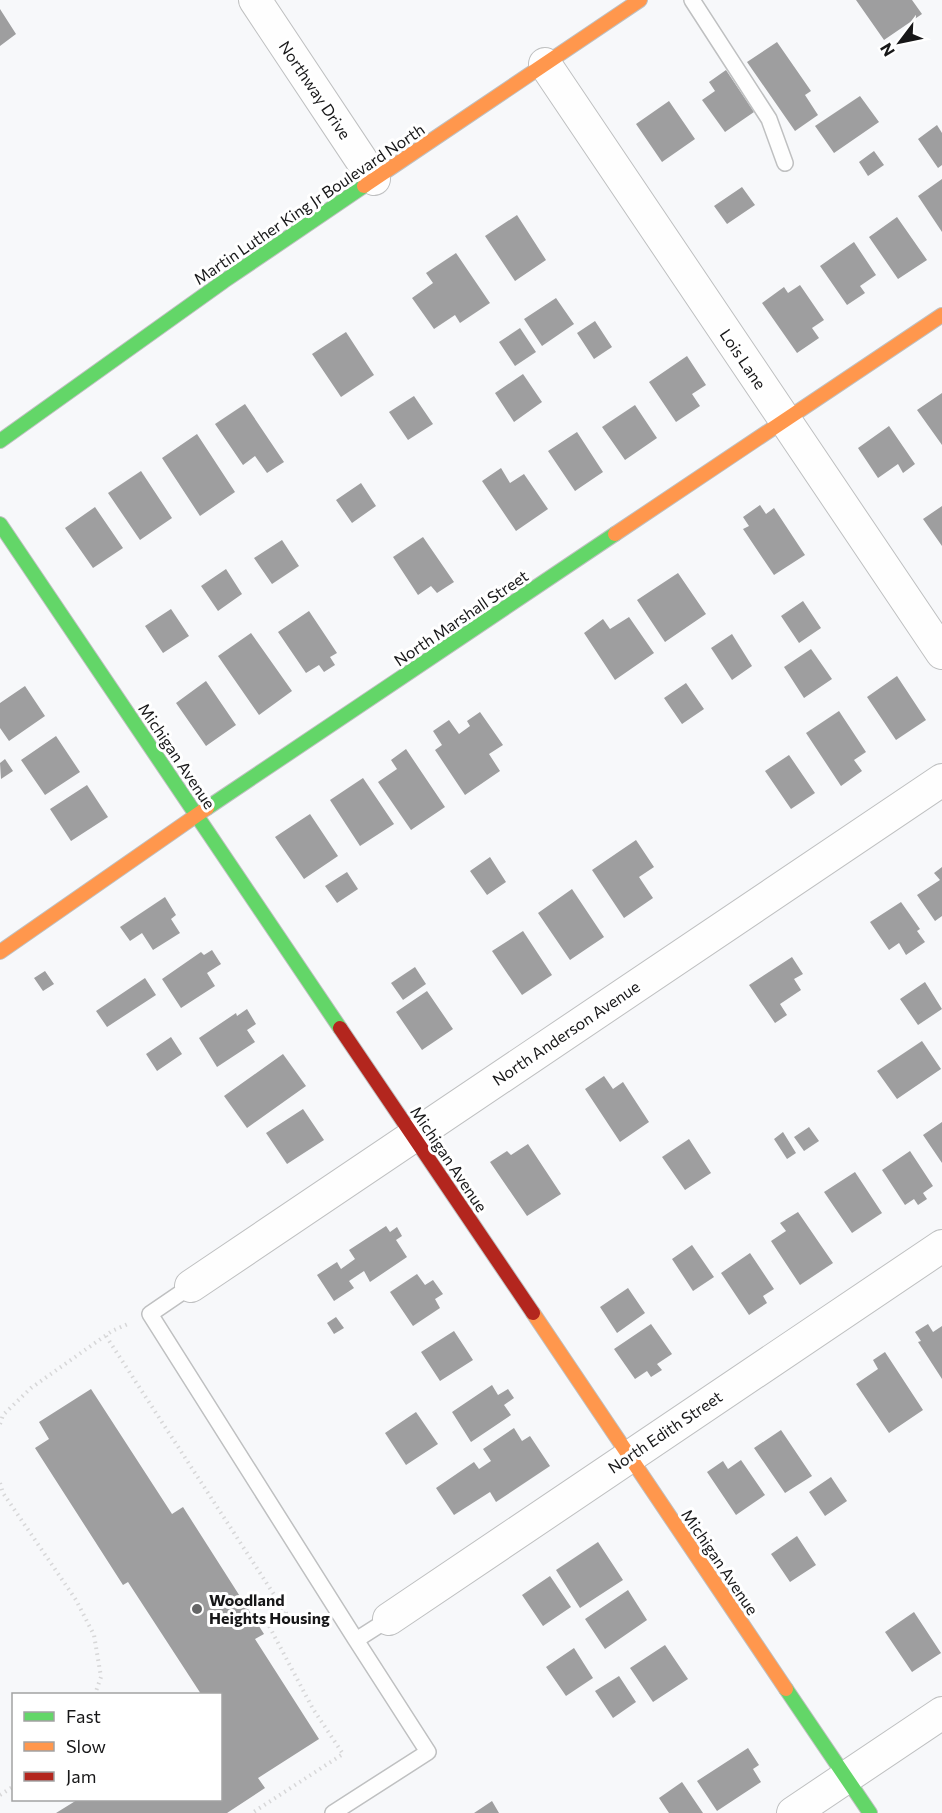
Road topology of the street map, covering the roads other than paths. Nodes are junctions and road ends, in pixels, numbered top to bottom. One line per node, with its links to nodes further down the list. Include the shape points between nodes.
1 (255, 0): 6 (street, Northway Drive)
2 (640, 0): 4 (street, Martin Luther King Jr Boulevard North)
3 (692, 0): 5 (lane, via 769,119)
4 (544, 64): 6 (street, Martin Luther King Jr Boulevard North); 8 (street, Lois Lane)
5 (785, 163)
6 (374, 179): 9 (street, Martin Luther King Jr Boulevard North)
7 (942, 315): 8 (street, North Marshall Street)
8 (784, 420): 11 (street, Lois Lane); 13 (street, North Marshall Street)
9 (0, 441)
10 (0, 524): 13 (street, Michigan Avenue)
11 (942, 653)
12 (942, 780): 15 (street, North Anderson Avenue)
13 (197, 815): 14 (street, North Marshall Street); 15 (street, Michigan Avenue)
14 (0, 952)
15 (413, 1136): 17 (street, North Anderson Avenue); 18 (street, Michigan Avenue)
16 (942, 1246): 18 (street, North Edith Street)
17 (191, 1286): 20 (lane, via 150,1314)
18 (629, 1456): 19 (street, North Edith Street); 22 (street, Michigan Avenue)
19 (389, 1619): 20 (lane)
20 (356, 1640): 23 (lane, via 428,1752)
21 (942, 1713): 22 (street)
22 (846, 1778): 24 (street); 25 (street, Michigan Avenue)
23 (333, 1813)
24 (793, 1813)
25 (870, 1813)

